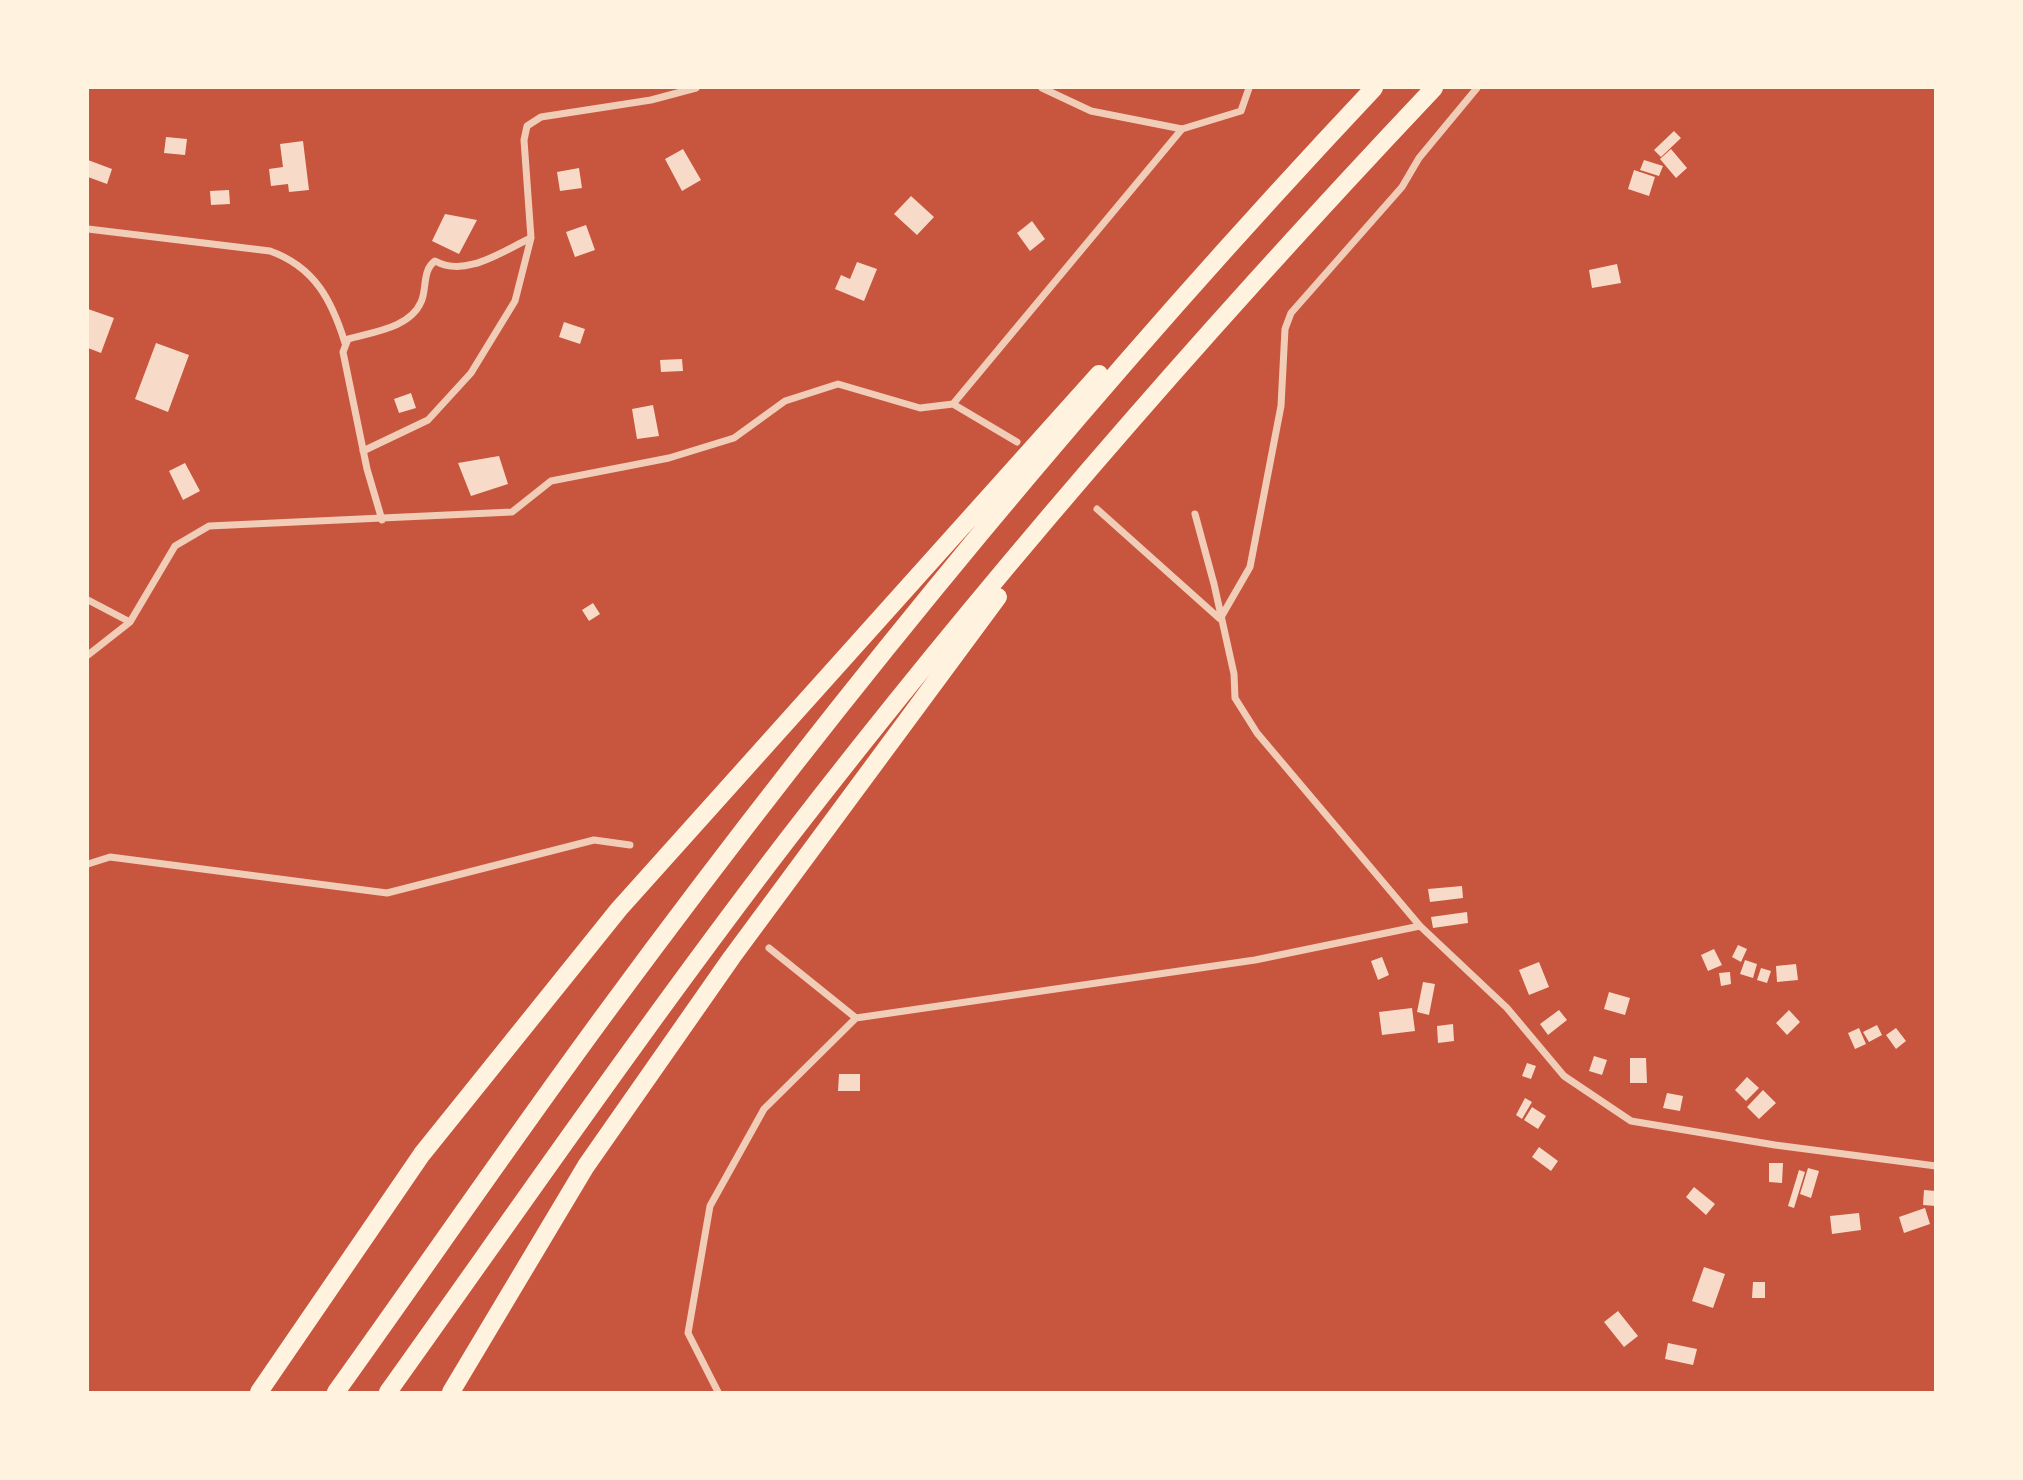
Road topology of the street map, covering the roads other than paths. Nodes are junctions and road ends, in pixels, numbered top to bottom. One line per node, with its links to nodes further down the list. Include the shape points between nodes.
1 (696, 88): 10 (street, via 651,100 541,117 527,126 524,141)
2 (1042, 88): 7 (street, via 1091,111)
3 (1249, 88): 7 (street, via 1241,111)
4 (1374, 88): 8 (highway)
5 (1434, 88): 14 (highway)
6 (1477, 88): 20 (street, via 1419,158 1402,187 1291,313 1285,329 1281,406 1253,554)
7 (1182, 129): 12 (street)
8 (1274, 193): 29 (highway, via 1056,419 619,909 422,1154); 30 (highway, via 985,527 755,815 607,1011)
9 (88, 229): 11 (street, via 284,256 323,290)
10 (531, 238): 11 (street, via 462,268 435,261 427,273 421,305 400,324); 15 (street, via 515,301 471,373 428,419)
11 (345, 343): 15 (street)
12 (953, 404): 13 (street); 18 (street, via 920,408 838,384 785,401 734,438 669,458 551,481 512,512)
13 (1017, 442)
14 (1108, 446): 31 (highway, via 788,839 642,1033); 32 (highway, via 733,957 586,1166)
15 (363, 451): 18 (street)
16 (1097, 509): 20 (street)
17 (1195, 514): 20 (street)
18 (382, 520): 21 (street, via 209,526 175,546)
19 (88, 600): 21 (street)
20 (1220, 620): 25 (street, via 1234,674 1235,698 1257,733)
21 (130, 622): 22 (street)
22 (88, 655)
23 (630, 845): 24 (street, via 594,840 387,893 110,857)
24 (88, 864)
25 (1420, 926): 27 (street, via 1255,960); 28 (street, via 1507,1008 1564,1076 1631,1121)
26 (769, 948): 27 (street)
27 (856, 1018): 33 (street, via 764,1109 710,1206 688,1334)
28 (1936, 1166)
29 (259, 1392)
30 (336, 1392)
31 (388, 1392)
32 (451, 1392)
33 (719, 1392)

